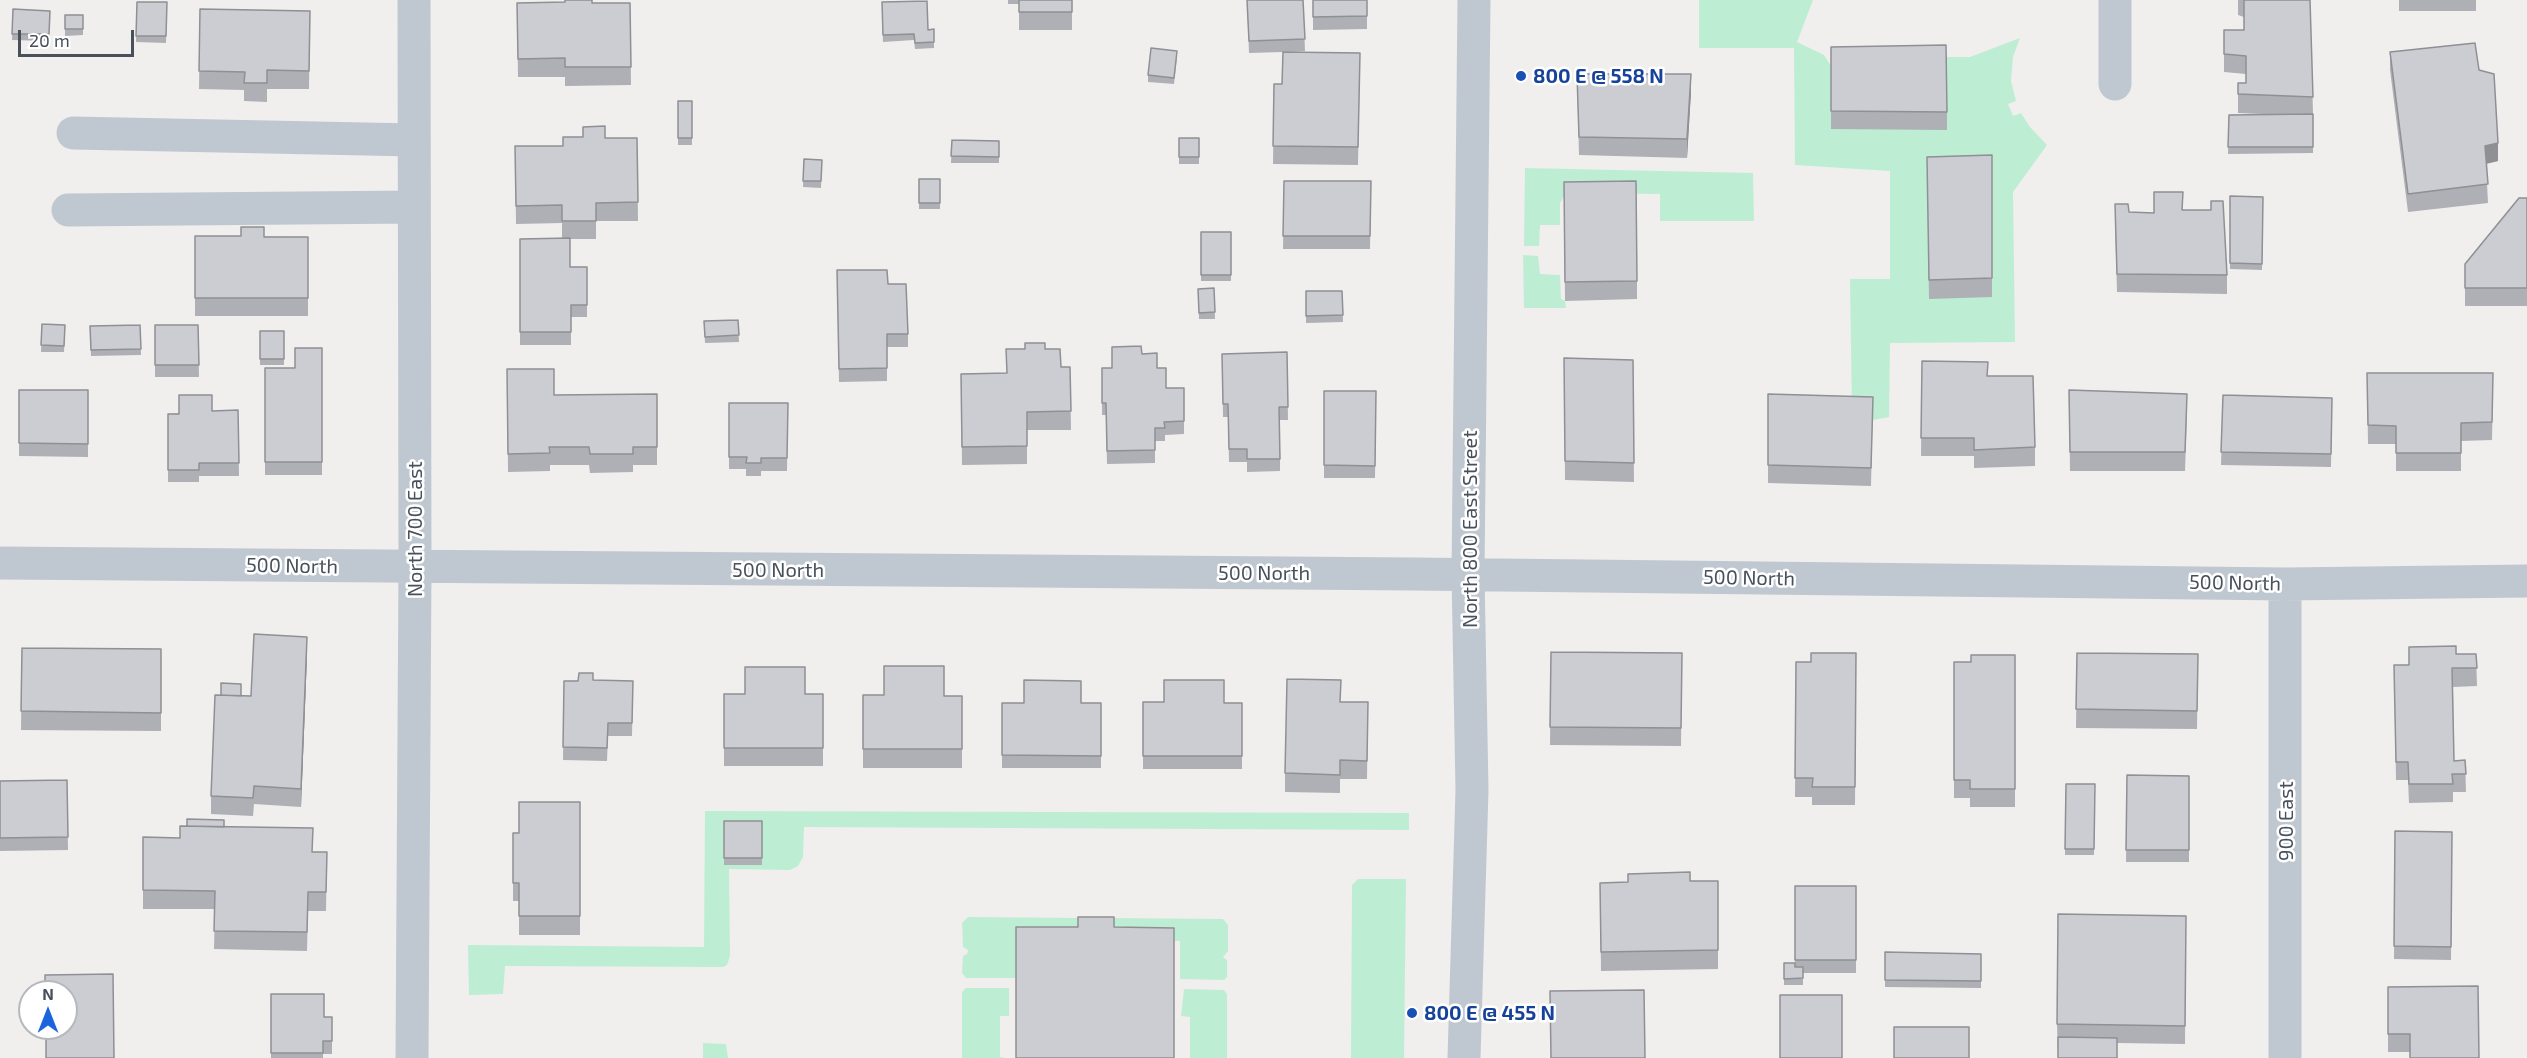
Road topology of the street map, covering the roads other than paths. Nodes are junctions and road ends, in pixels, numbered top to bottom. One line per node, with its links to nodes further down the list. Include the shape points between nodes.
1 (414, 0): 6 (street, North 700 East)
2 (1474, 0): 11 (street, North 800 East Street)
3 (2115, 0): 4 (street)
4 (2115, 84)
5 (73, 133): 6 (street)
6 (414, 140): 7 (street, North 700 East)
7 (414, 207): 8 (street); 10 (street, North 700 East)
8 (68, 210)
9 (0, 563): 10 (street, 500 North)
10 (415, 567): 11 (street, 500 North); 14 (street, North 700 East)
11 (1468, 574): 13 (street, 500 North); 15 (street, North 800 East Street, via 1472,790)
12 (2527, 581): 13 (street, 500 North)
13 (2285, 584): 16 (street, 900 East)
14 (412, 1058)
15 (1464, 1058)
16 (2285, 1058)

